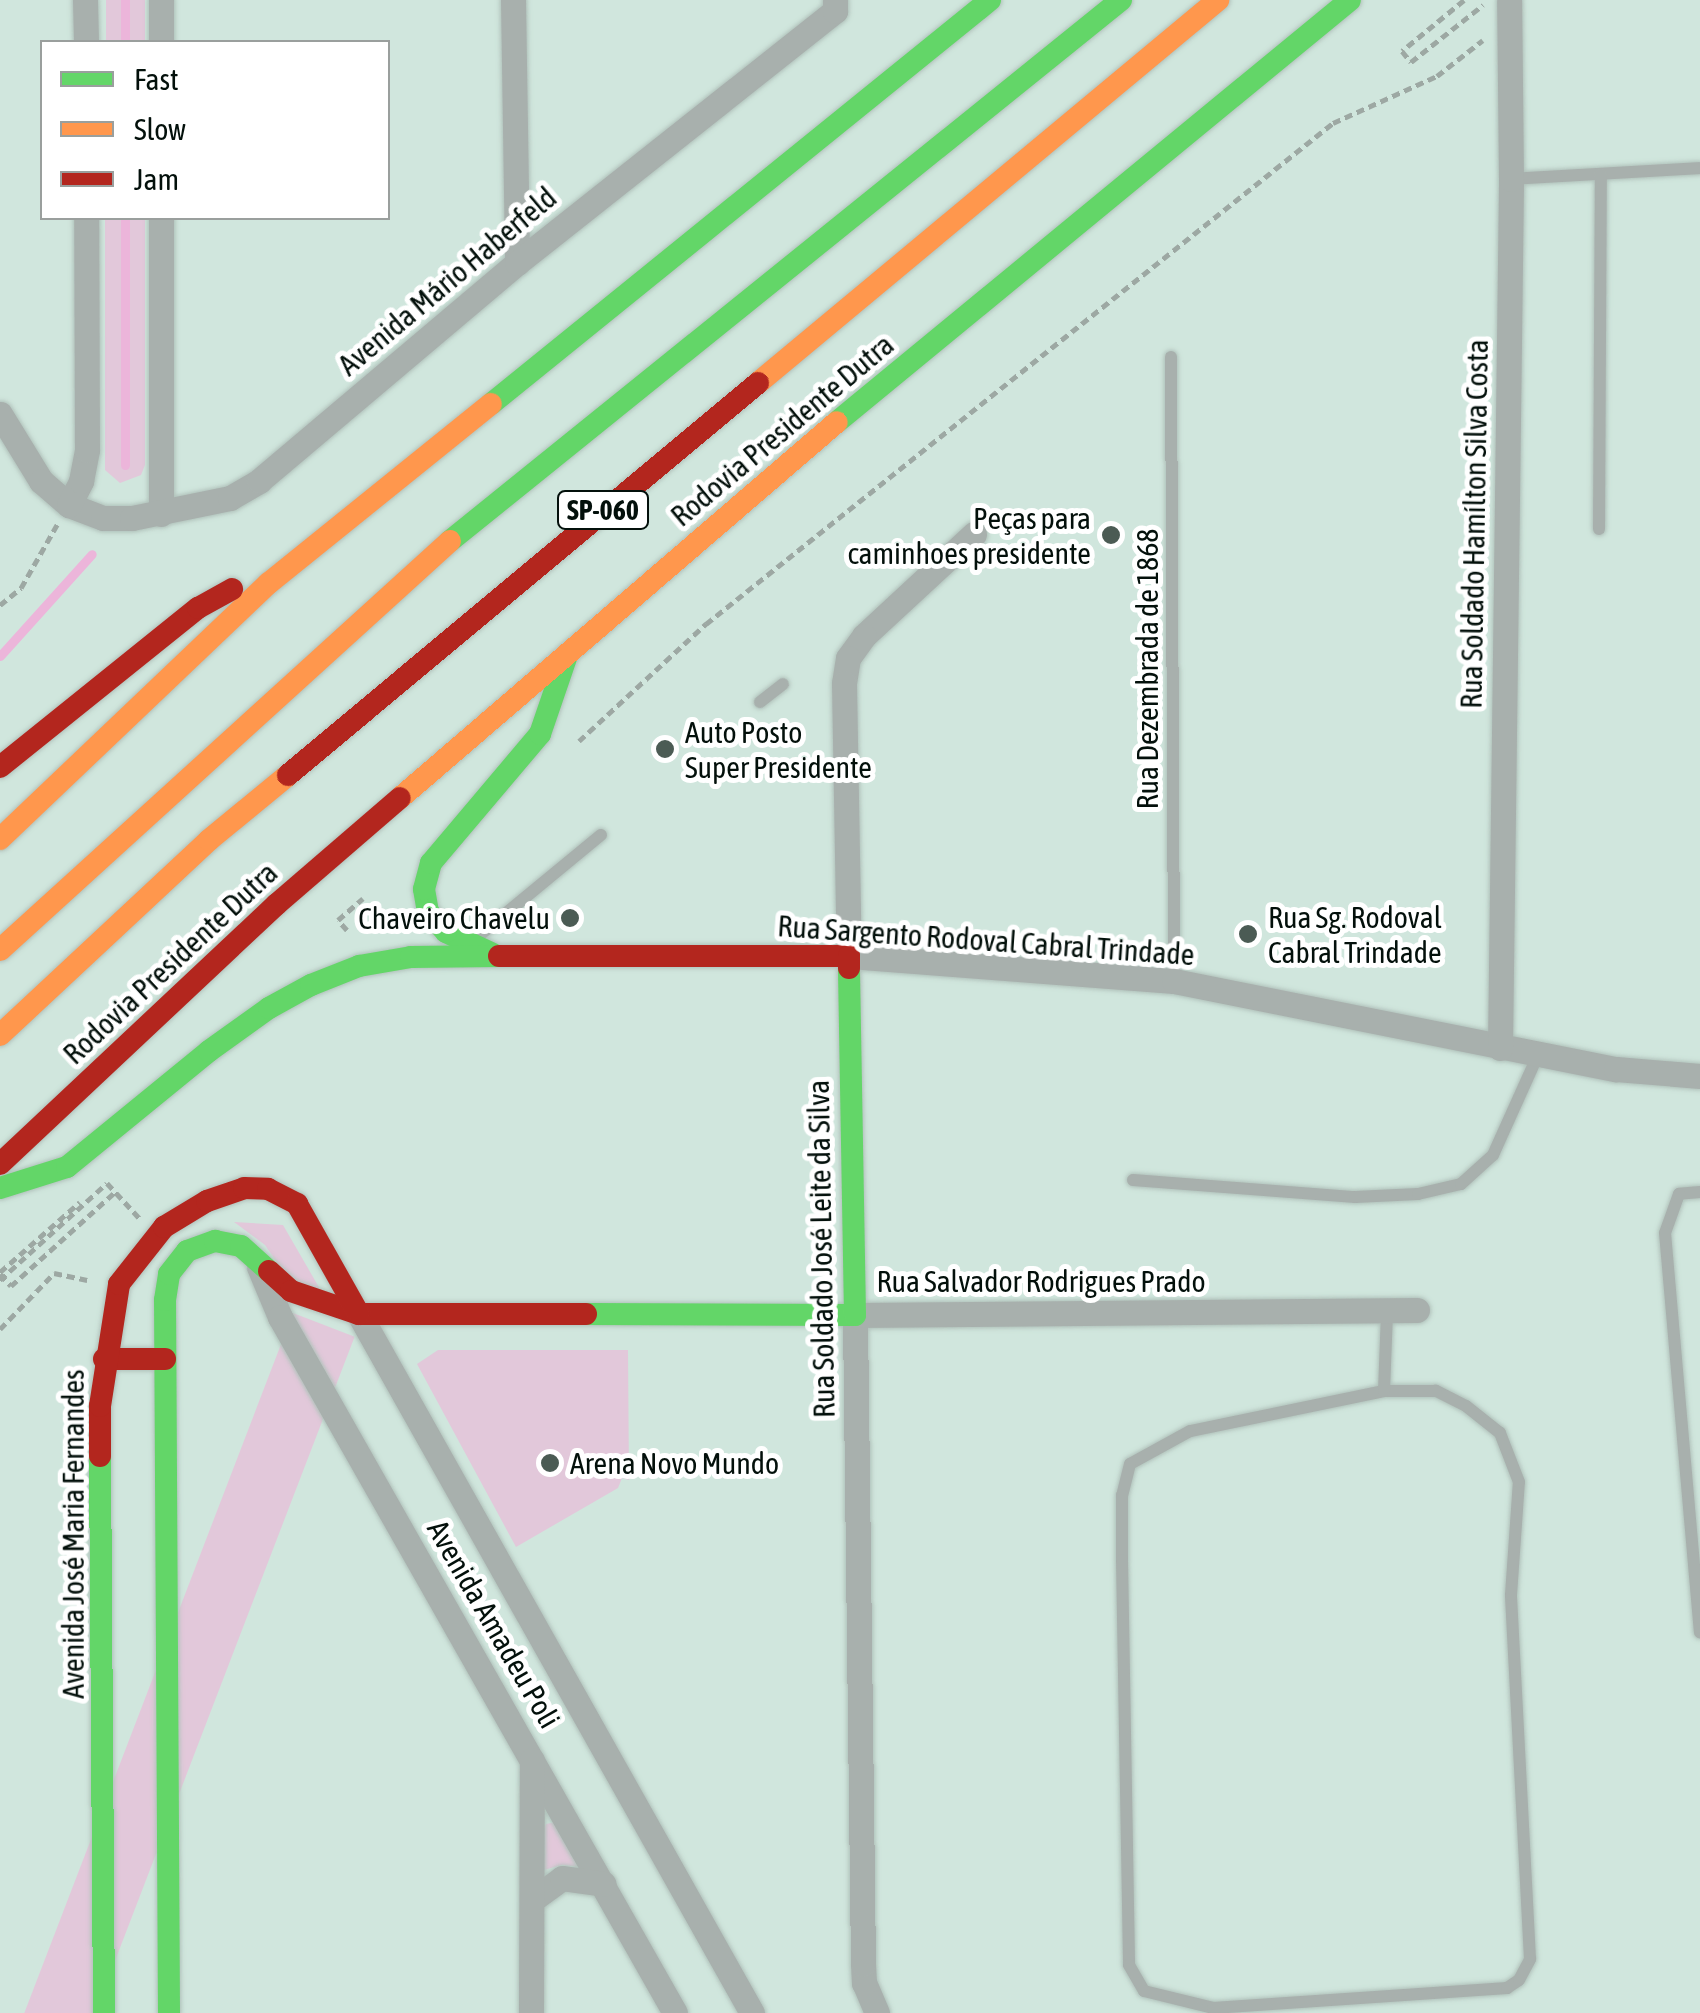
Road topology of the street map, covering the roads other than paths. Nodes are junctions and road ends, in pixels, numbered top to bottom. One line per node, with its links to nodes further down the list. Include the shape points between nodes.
1 (86, 0): 10 (street)
2 (161, 0): 11 (street)
3 (513, 0): 17 (street)
4 (990, 0): 24 (main road)
5 (1120, 0): 32 (main road, SP-060, via 404,578)
6 (1218, 0): 36 (main road, Rodovia Presidente Dutra / SP-060, via 210,840)
7 (1350, 0): 25 (main road, Rodovia Presidente Dutra / SP-060)
8 (1508, 1): 14 (street, Rua Soldado Hamílton Silva Costa)
9 (835, 6): 17 (street, Avenida Mário Haberfeld)
10 (86, 40)
11 (161, 40)
12 (1700, 168): 13 (lane)
13 (1601, 175): 14 (lane); 22 (lane)
14 (1511, 179): 37 (street, Rua Soldado Hamílton Silva Costa)
15 (86, 220): 20 (street, via 87,450)
16 (161, 220): 21 (street)
17 (517, 264): 21 (street, Avenida Mário Haberfeld, via 258,481 215,503)
18 (1171, 357): 35 (lane, Rua Dezembrada de 1868)
19 (0, 414): 20 (street, via 40,481)
20 (69, 505): 21 (street, Avenida Mário Haberfeld, via 103,518)
21 (161, 514)
22 (1599, 530)
23 (974, 534): 34 (street, Rua Soldado José Leite da Silva, via 848,658)
24 (269, 583): 28 (main road, via 238,587 198,608); 30 (main road)
25 (569, 651): 31 (main road, via 540,734 431,863 424,889 428,912 446,932); 40 (main road, Rodovia Presidente Dutra / SP-060, via 277,904)
26 (783, 684): 27 (lane)
27 (760, 702)
28 (0, 767)
29 (601, 835): 31 (lane)
30 (0, 839)
31 (470, 943): 33 (main road)
32 (0, 950)
33 (500, 956): 34 (main road, Rua Sargento Rodoval Cabral Trindade); 42 (main road, Rua Sargento Rodoval Cabral Trindade, via 412,957 359,966 312,985 209,1051 67,1167)
34 (849, 956): 35 (street, Rua Sargento Rodoval Cabral Trindade); 48 (main road, Rua Soldado José Leite da Silva)
35 (1174, 981): 37 (street, Rua Sargento Rodoval Cabral Trindade)
36 (0, 1035)
37 (1500, 1048): 38 (street, Rua Sargento Rodoval Cabral Trindade)
38 (1538, 1055): 39 (street, Rua Sargento Rodoval Cabral Trindade); 41 (lane, via 1494,1155 1461,1184 1355,1197)
39 (1700, 1076)
40 (0, 1164)
41 (1133, 1180)
42 (0, 1188)
43 (1700, 1192): 52 (lane, via 1679,1194 1666,1233)
44 (259, 1266): 47 (main road, Rua Salvador Rodrigues Prado, via 310,1301); 50 (main road, via 241,1246 216,1241 187,1251 169,1274); 53 (street, Avenida Amadeu Poli, via 280,1317)
45 (1416, 1310): 46 (street, Rua Salvador Rodrigues Prado)
46 (1387, 1312): 48 (street, Rua Salvador Rodrigues Prado); 51 (lane)
47 (359, 1314): 48 (main road, Rua Salvador Rodrigues Prado); 49 (main road, Avenida José Maria Fernandes, via 297,1204 268,1189 244,1188 164,1227 140,1254 119,1284); 60 (street, Avenida Amadeu Poli)
48 (855, 1315): 61 (street, Rua Soldado José Leite da Silva, via 863,1964)
49 (104, 1359): 50 (main road); 56 (main road, Avenida José Maria Fernandes)
50 (164, 1359): 57 (main road)
51 (1384, 1391): 51 (lane, via 1436,1391 1466,1406 1500,1433 1519,1482 1512,1596 1530,1959 1507,1988 1213,2008 1168,2000 1144,1990 1128,1965 1122,1495 1130,1464 1190,1431)
52 (1700, 1632)
53 (532, 1755): 54 (street, Avenida Amadeu Poli); 55 (street)
54 (604, 1884): 55 (street, via 562,1878); 59 (street, Avenida Amadeu Poli)
55 (532, 1900): 58 (street)
56 (104, 2013)
57 (169, 2013)
58 (532, 2013)
59 (675, 2013)
60 (752, 2013)
61 (877, 2013)

